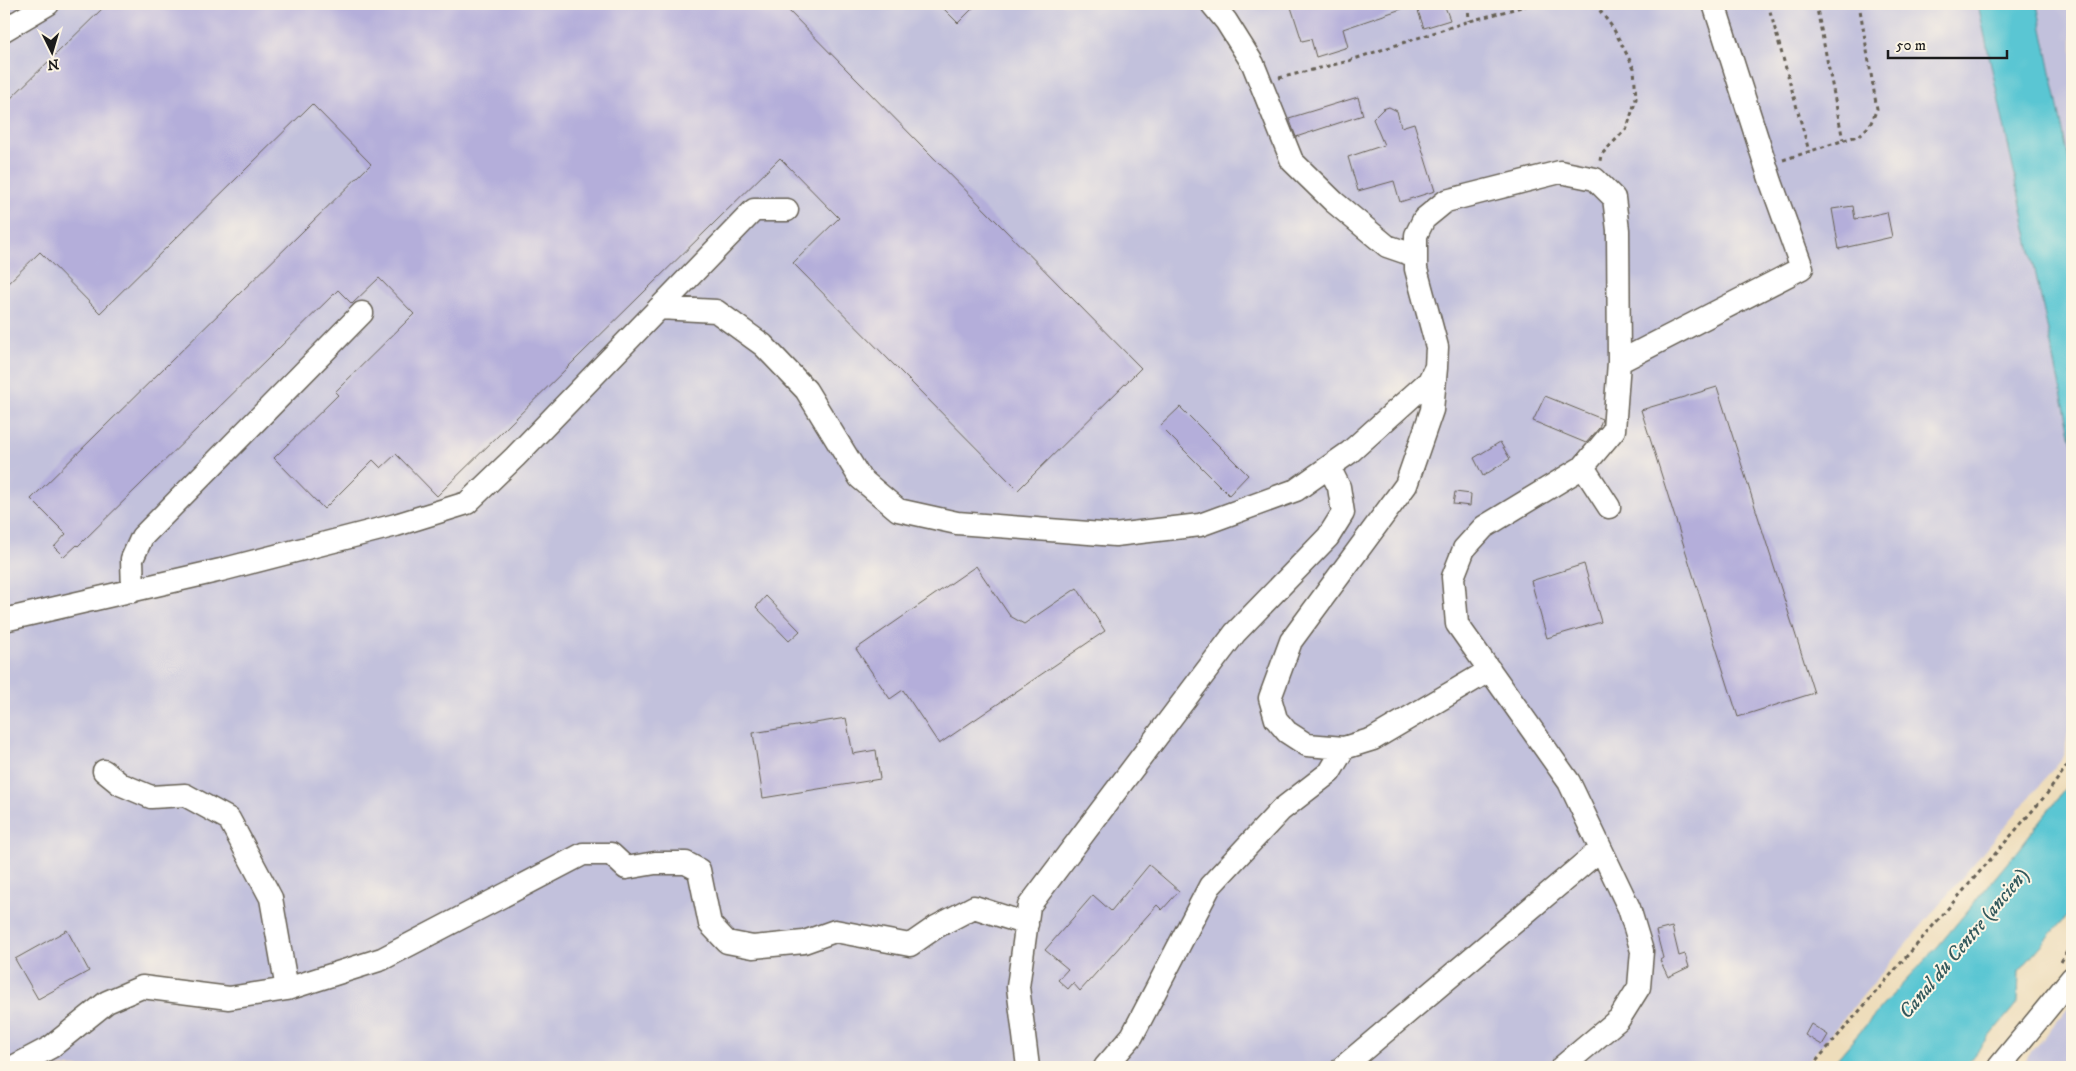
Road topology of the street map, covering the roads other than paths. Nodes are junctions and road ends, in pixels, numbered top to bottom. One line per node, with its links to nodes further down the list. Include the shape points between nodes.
1 (48, 4): 4 (street)
2 (1212, 4): 6 (street, via 1253,64 1292,161 1334,202 1388,246)
3 (1714, 4): 9 (street, via 1765,166 1802,268)
4 (4, 30)
5 (787, 210): 7 (street, via 754,210)
6 (1416, 256): 9 (street, via 1416,235 1424,219 1446,201 1560,172 1595,179 1614,198 1618,230); 10 (street, via 1416,269 1437,347)
7 (659, 308): 11 (street, via 716,312 763,345 806,390 860,478 898,510 957,523 1115,535 1200,525 1296,490); 14 (street, via 467,503 396,526)
8 (362, 313): 14 (street, via 142,537 132,559)
9 (1619, 362): 12 (street, via 1614,430)
10 (1436, 368): 11 (street, via 1429,380); 17 (street, via 1432,410 1406,485 1291,641 1270,698 1276,719 1307,745)
11 (1329, 467): 20 (street, via 1339,488 1343,514 1328,537 1235,633 1030,906)
12 (1583, 467): 13 (street); 16 (street, via 1484,528 1464,549 1453,577 1457,624)
13 (1609, 508)
14 (133, 591): 15 (street)
15 (4, 620)
16 (1490, 670): 17 (street, via 1374,739); 19 (street, via 1569,782)
17 (1344, 748): 25 (street, via 1330,772 1281,810 1210,886 1132,1036)
18 (104, 771): 22 (street, via 120,784 151,797 184,795 229,819 271,898)
19 (1601, 849): 26 (street); 27 (street, via 1629,908 1642,952 1639,987 1619,1019)
20 (1027, 924): 22 (street, via 974,907 910,945 835,931 804,942 753,947 727,942 710,924 699,870 686,863 655,863 626,868 611,854 583,854 382,959); 24 (street, via 1018,988)
21 (2072, 978): 28 (street)
22 (287, 989): 23 (street, via 229,998 142,987 107,1002 51,1046)
23 (13, 1067)
24 (1028, 1067)
25 (1105, 1067)
26 (1343, 1067)
27 (1562, 1067)
28 (1999, 1067)

